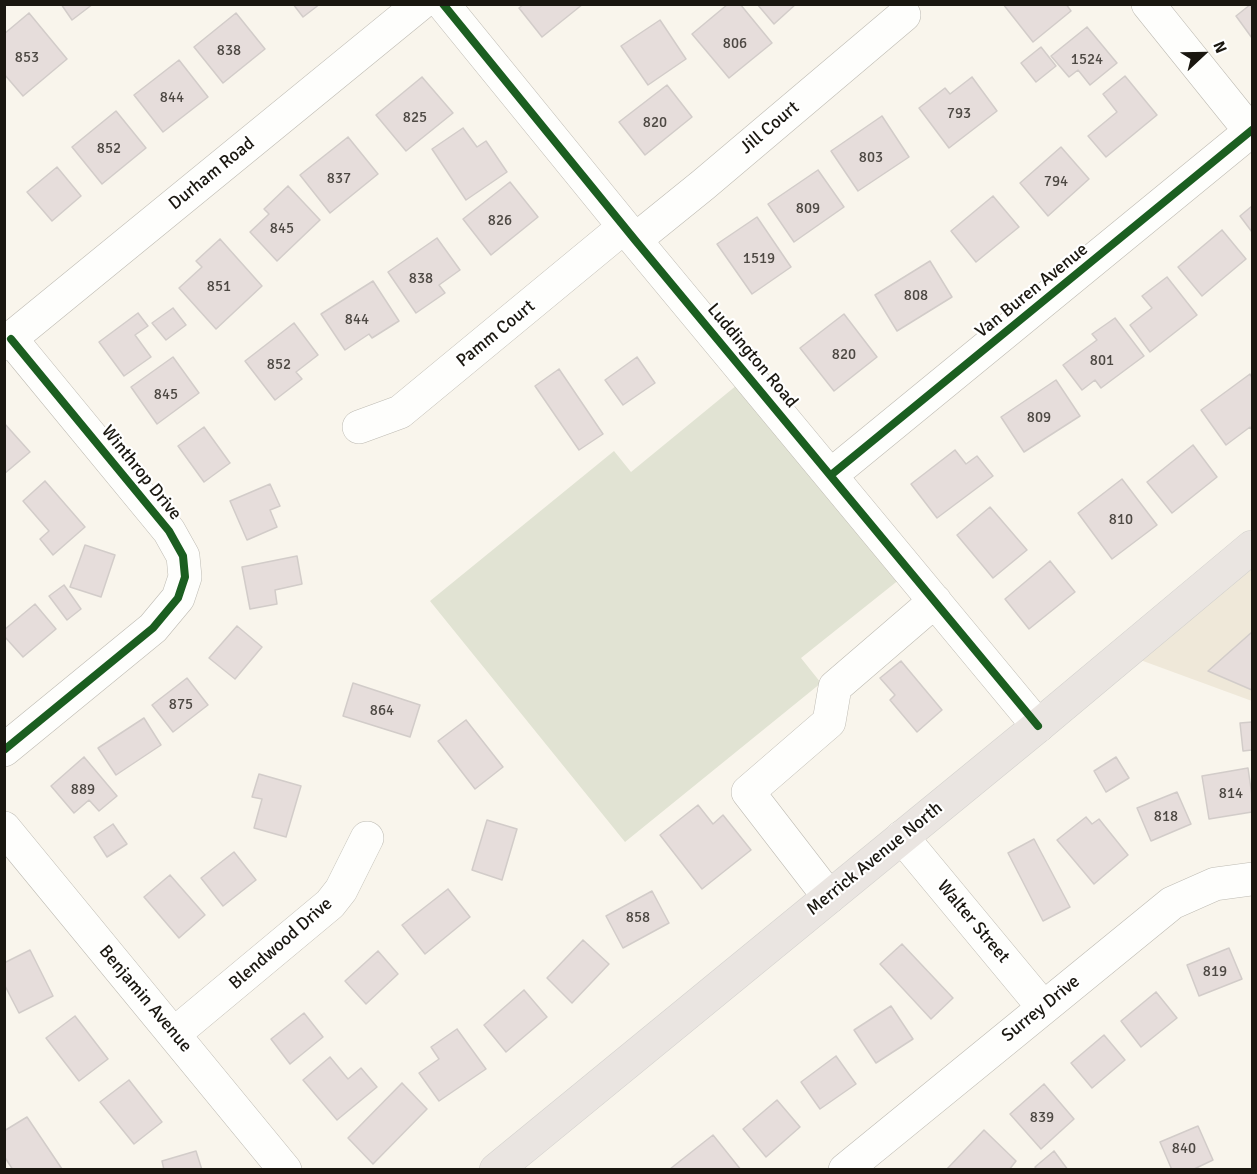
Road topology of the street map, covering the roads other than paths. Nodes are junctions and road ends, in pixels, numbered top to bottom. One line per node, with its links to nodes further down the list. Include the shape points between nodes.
1 (420, 4): 7 (street, Durham Road)
2 (443, 4): 6 (street, Luddington Road)
3 (1148, 4): 5 (street)
4 (904, 15): 6 (street, Jill Court, via 703,185)
5 (1252, 131): 9 (street, Van Buren Avenue)
6 (630, 233): 8 (street, Pamm Court, via 400,412); 9 (street, Luddington Road)
7 (8, 342): 13 (street, Winthrop Drive, via 169,531 183,556 185,577 178,598 153,628)
8 (358, 427)
9 (831, 475): 11 (street, Luddington Road)
10 (1252, 547): 12 (main road, Merrick Avenue North)
11 (935, 601): 12 (street, Luddington Road); 18 (street, via 835,687 829,722 748,792)
12 (1038, 726): 15 (main road, Merrick Avenue North)
13 (4, 750)
14 (4, 828): 20 (street, Benjamin Avenue)
15 (902, 837): 18 (main road, Merrick Avenue North); 19 (street, Walter Street)
16 (367, 838): 20 (street, Blendwood Drive, via 330,904)
17 (1252, 879): 19 (street, Surrey Drive, via 1215,884 1172,903)
18 (829, 897): 22 (main road, Merrick Avenue North)
19 (1043, 1007): 23 (street, Surrey Drive)
20 (174, 1034): 21 (street, Benjamin Avenue)
21 (285, 1170)
22 (496, 1170)
23 (844, 1170)

